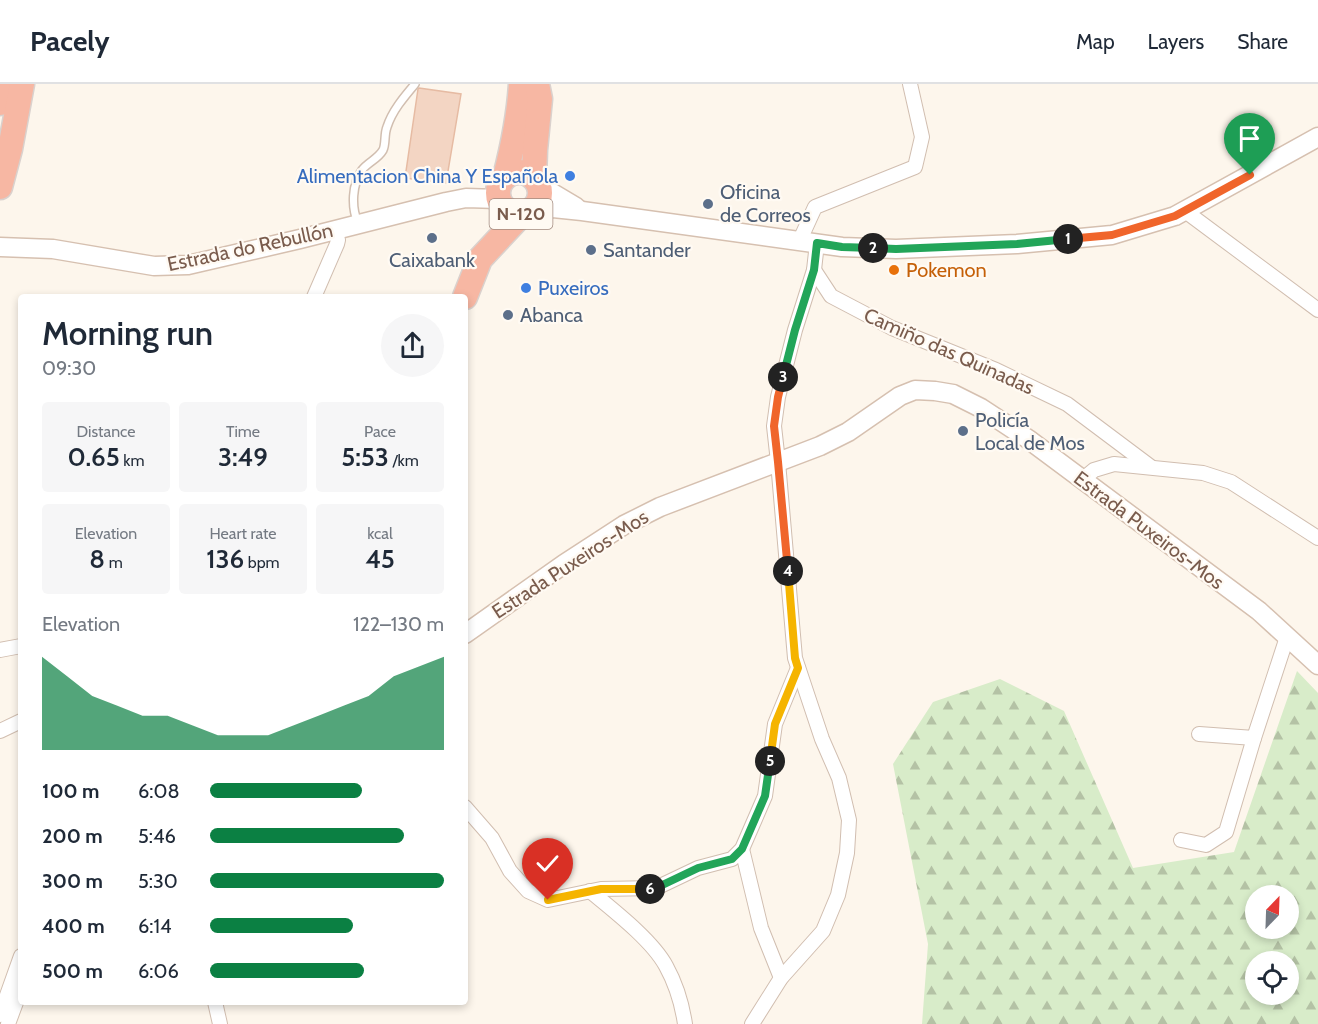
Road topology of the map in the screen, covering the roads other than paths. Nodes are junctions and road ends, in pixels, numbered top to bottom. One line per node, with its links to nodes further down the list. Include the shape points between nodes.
1 (3, 84): 7 (highway)
2 (22, 84): 10 (highway)
3 (415, 84): 14 (lane, via 397,106 383,150 363,169 354,185)
4 (521, 84): 11 (highway, N-120, via 512,152)
5 (537, 84): 9 (highway, N-120)
6 (910, 84): 16 (street, via 922,137 915,167 815,207)
7 (0, 103)
8 (1318, 137): 12 (street, Estrada do Rebullón)
9 (537, 182): 11 (highway, N-120, via 539,201); 11 (highway, N-120, via 517,172); 13 (street)
10 (0, 187)
11 (512, 201): 13 (street, Estrada do Rebullón); 14 (street, Estrada do Rebullón, via 466,198); 20 (highway, N-120, via 491,216)
12 (1185, 210): 16 (street, Estrada do Rebullón, via 1112,235 1017,244 896,249); 21 (street)
13 (582, 211): 16 (street, Estrada do Rebullón)
14 (358, 224): 15 (street, Estrada do Rebullón)
15 (335, 230): 17 (street, Estrada do Rebullón, via 171,267 53,249); 19 (street, via 337,244)
16 (808, 242): 18 (street)
17 (0, 247)
18 (814, 270): 22 (street, via 778,397 774,426); 23 (street, Camiño das Quinadas, via 831,296 892,328 996,370 1066,404)
19 (315, 294)
20 (466, 294)
21 (1318, 310)
22 (778, 462): 24 (street, Estrada Puxeiros-Mos, via 848,432 900,396 915,390 935,391 953,394 981,408); 26 (street, Estrada Puxeiros-Mos, via 660,507 624,525); 31 (street)
23 (1150, 467): 24 (street, via 1114,464 1094,470); 25 (street, via 1203,473 1231,482)
24 (1082, 480): 27 (street, Estrada Puxeiros-Mos, via 1258,611)
25 (1318, 538)
26 (468, 632)
27 (1287, 637): 30 (street, Estrada Puxeiros-Mos); 35 (street)
28 (18, 647): 29 (street)
29 (0, 650)
30 (1318, 665)
31 (798, 668): 38 (street, via 775,724 765,796); 41 (street, via 839,778 849,820 838,895 823,931)
32 (18, 722): 33 (street)
33 (0, 731)
34 (1199, 734): 35 (street)
35 (1254, 738): 37 (street, via 1226,832 1206,846)
36 (468, 810): 39 (street, via 528,891 548,900)
37 (1181, 840)
38 (742, 849): 39 (street, via 732,859 698,868 656,888); 41 (street, via 761,928)
39 (590, 891): 47 (street, via 653,948 666,966 682,1004)
40 (18, 964): 44 (street)
41 (782, 978): 48 (street)
42 (18, 997): 45 (street)
43 (216, 1005): 46 (street)
44 (0, 1015)
45 (8, 1024)
46 (220, 1024)
47 (685, 1024)
48 (752, 1024)

